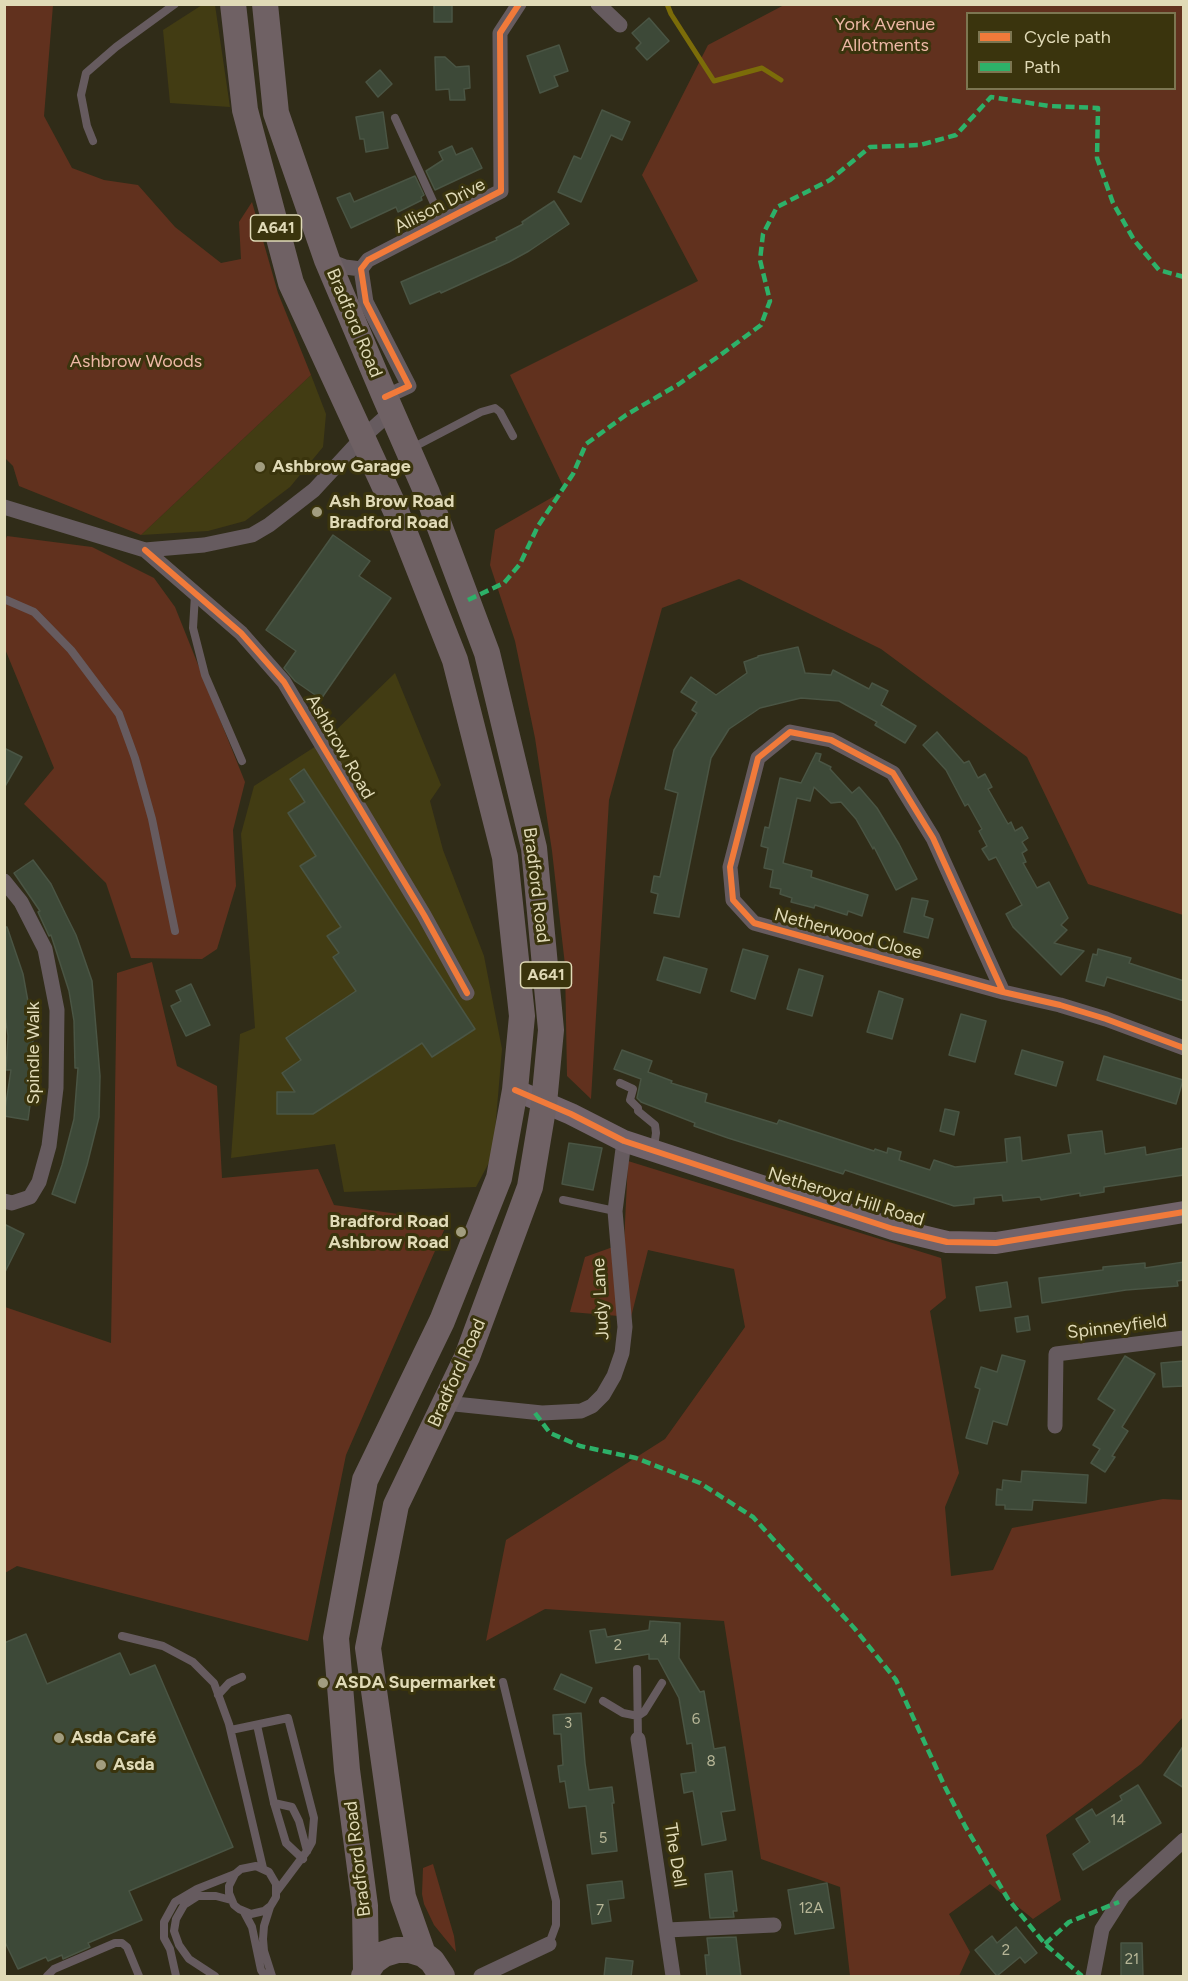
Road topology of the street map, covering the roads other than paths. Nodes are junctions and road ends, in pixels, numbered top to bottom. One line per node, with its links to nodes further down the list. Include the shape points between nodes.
1 (175, 4): 8 (lane, via 86,73 81,95)
2 (233, 4): 14 (main road, A641, via 245,110 291,283)
3 (265, 4): 10 (main road, Bradford Road / A641, via 276,113)
4 (519, 4): 9 (street, Allison Drive, via 500,33 501,191)
5 (598, 4): 6 (street)
6 (620, 25)
7 (395, 118): 9 (lane)
8 (93, 141)
9 (442, 220): 11 (street, Allison Drive, via 368,260)
10 (327, 260): 11 (street); 12 (main road, Bradford Road / A641)
11 (361, 269): 12 (street, via 366,302 409,386)
12 (388, 404): 14 (street, Ashbrow Road); 15 (main road, Bradford Road / A641)
13 (513, 436): 15 (lane, via 495,408)
14 (362, 438): 17 (street, Ashbrow Road, via 314,490 252,535 204,545); 27 (main road, Bradford Road / A641, via 396,511 455,660 505,857 522,1016)
15 (408, 450): 28 (main road, Bradford Road / A641, via 488,653 534,848 551,1030)
16 (4, 507): 17 (street, Ashbrow Road)
17 (145, 550): 18 (street, Ashbrow Road)
18 (195, 593): 20 (lane, via 193,628 205,675); 24 (street, Ashbrow Road, via 241,633 284,682)
19 (4, 599): 22 (lane, via 34,612 71,650 119,714 152,819)
20 (242, 762)
21 (4, 881): 34 (street, Spindle Walk, via 21,902 45,949 57,1010 56,1088 49,1146 39,1182 30,1197 12,1203)
22 (174, 931)
23 (1003, 992): 23 (street, Netherwood Close, via 754,923 733,900 730,867 758,758 790,732 831,740 893,773 933,838); 25 (street, Netherwood Close, via 1106,1019)
24 (467, 993)
25 (1184, 1048)
26 (620, 1083): 30 (lane, via 633,1089 630,1100 655,1125)
27 (515, 1090): 28 (street, Netheroyd Hill Road); 31 (main road, Bradford Road / A641)
28 (544, 1103): 29 (street, Netheroyd Hill Road); 32 (main road, Bradford Road / A641)
29 (624, 1141): 30 (street, Netheroyd Hill Road); 35 (street, Judy Lane)
30 (653, 1152): 36 (street, Netheroyd Hill Road, via 893,1229 947,1242 996,1243)
31 (500, 1178): 32 (main road); 64 (main road, Bradford Road / A641, via 442,1321 365,1480 336,1638 347,1770 365,1906)
32 (530, 1187): 38 (main road, Bradford Road / A641, via 467,1357)
33 (563, 1200): 35 (lane)
34 (4, 1201)
35 (615, 1211): 38 (street, Judy Lane, via 625,1327 622,1353 603,1395 581,1411 542,1413)
36 (1184, 1212)
37 (1184, 1338): 39 (street, Spinneyfield, via 1056,1354)
38 (445, 1403): 63 (main road, Bradford Road / A641, via 396,1505 368,1648 402,1897)
39 (1055, 1426)
40 (122, 1636): 45 (lane, via 163,1646 193,1662 213,1683)
41 (638, 1669): 47 (lane)
42 (242, 1677): 45 (lane)
43 (503, 1682): 62 (lane, via 556,1900 556,1925)
44 (662, 1683): 47 (lane)
45 (218, 1695): 49 (lane)
46 (603, 1701): 47 (lane, via 623,1713)
47 (638, 1716): 50 (lane)
48 (257, 1725): 49 (lane); 51 (lane); 53 (lane, via 288,1718 314,1818 312,1842)
49 (231, 1731): 54 (lane)
50 (638, 1739): 61 (street, The Dell)
51 (274, 1803): 53 (lane, via 286,1843); 53 (lane, via 292,1807 299,1821)
52 (1184, 1840): 74 (street, via 1123,1896 1102,1929)
53 (305, 1855): 56 (lane)
54 (263, 1868): 55 (lane, via 248,1866); 56 (lane, via 273,1878)
55 (235, 1874): 57 (lane, via 229,1886); 67 (lane, via 175,1902 164,1922 164,1938)
56 (277, 1891): 58 (lane)
57 (231, 1900): 59 (lane); 68 (lane, via 198,1896 184,1905 176,1919 174,1931 179,1945 189,1959)
58 (270, 1907): 59 (lane, via 258,1913); 70 (lane, via 263,1939)
59 (244, 1912): 69 (lane, via 252,1927)
60 (774, 1925): 61 (street)
61 (666, 1930): 73 (street, The Dell)
62 (549, 1944): 72 (street)
63 (423, 1954): 64 (main road, Bradford Road, via 397,1950 379,1958); 71 (main road, Bradford Road)
64 (365, 1974)
65 (47, 1977): 66 (lane, via 54,1969 122,1943 128,1947)
66 (139, 1977)
67 (176, 1977)
68 (215, 1977)
69 (265, 1977)
70 (272, 1977)
71 (442, 1977)
72 (481, 1977)
73 (673, 1977)
74 (1093, 1977)

